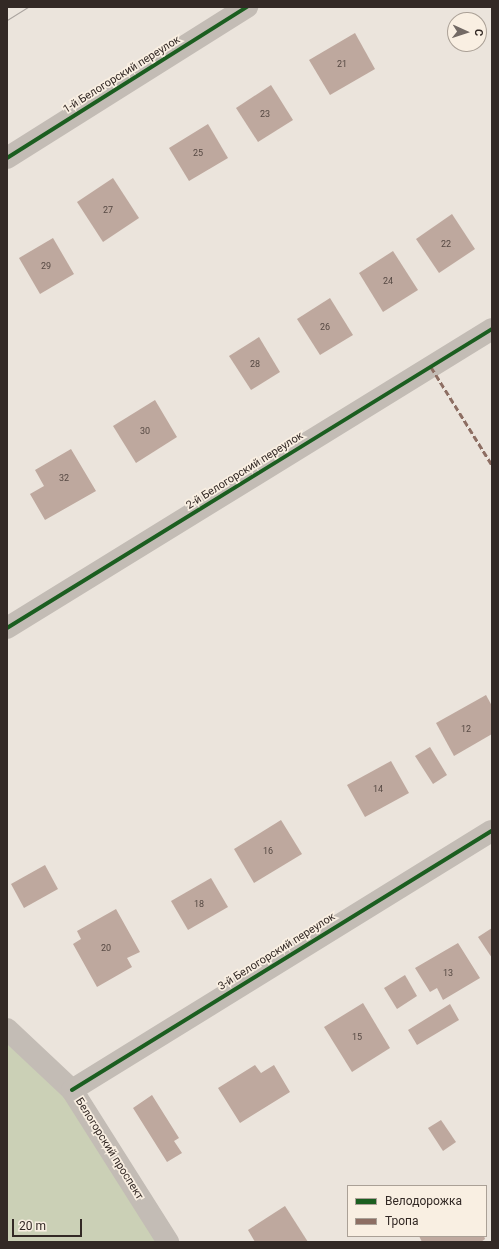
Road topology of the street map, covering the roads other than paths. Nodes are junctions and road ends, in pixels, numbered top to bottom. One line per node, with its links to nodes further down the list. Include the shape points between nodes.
1 (247, 7): 2 (street, 1-й Белогорский переулок)
2 (7, 158)
3 (492, 329): 4 (street, 2-й Белогорский переулок)
4 (7, 628)
5 (492, 831): 7 (street, 3-й Белогорский переулок)
6 (7, 1029): 7 (street, Белогорский проспект)
7 (72, 1090): 8 (street, Белогорский проспект)
8 (168, 1242)

